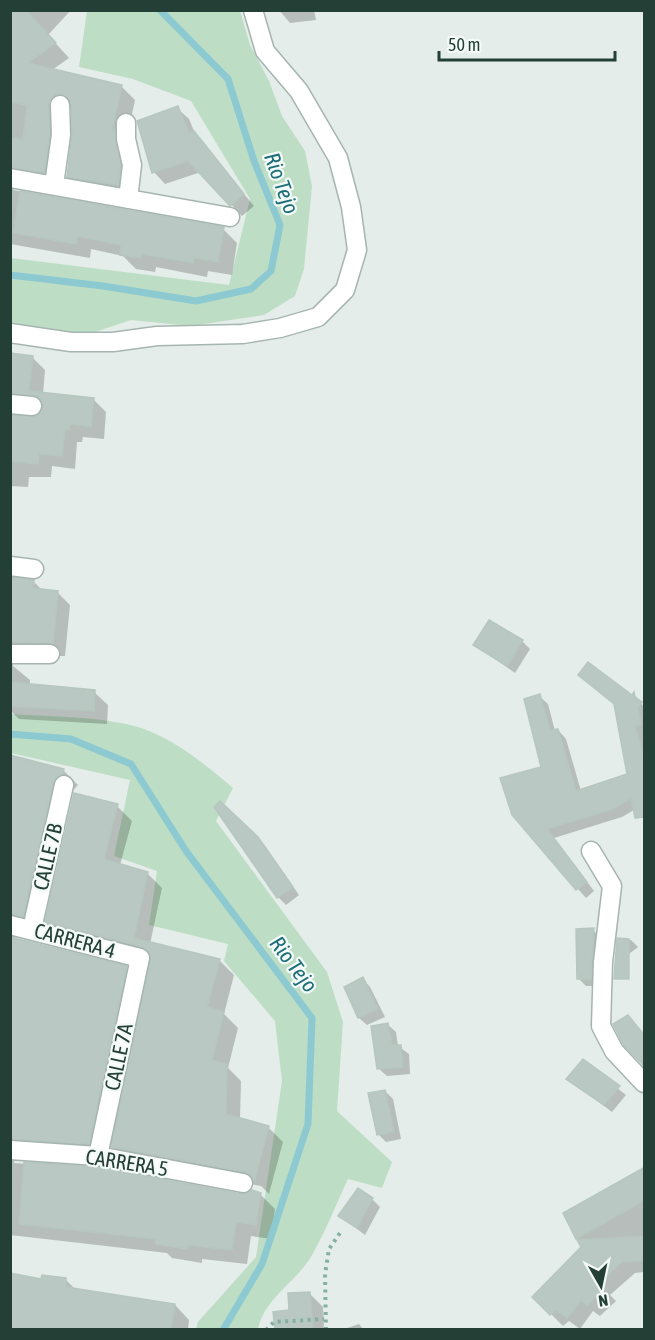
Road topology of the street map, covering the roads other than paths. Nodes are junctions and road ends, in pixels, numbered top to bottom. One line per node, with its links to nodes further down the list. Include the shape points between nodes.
1 (253, 10): 8 (street, via 265,51 298,91 338,158 357,250 345,290 318,317 243,334 71,342)
2 (60, 105): 5 (street, via 61,135)
3 (126, 123): 6 (street, via 132,165)
4 (10, 178): 5 (street)
5 (54, 185): 6 (street)
6 (128, 199): 7 (street)
7 (230, 217)
8 (10, 333)
9 (10, 404): 10 (street)
10 (32, 406)
11 (10, 566): 12 (street)
12 (34, 569)
13 (10, 654): 14 (street)
14 (50, 654)
15 (64, 785): 18 (street, CALLE 7B)
16 (591, 851): 20 (street, via 612,886 603,962 601,1026 614,1052)
17 (10, 925): 18 (street, CARRERA 4)
18 (32, 930): 19 (street, CARRERA 4)
19 (140, 958): 22 (street, CALLE 7A)
20 (645, 1083)
21 (10, 1150): 22 (street, CARRERA 5)
22 (98, 1156): 23 (street, CARRERA 5)
23 (243, 1183)

